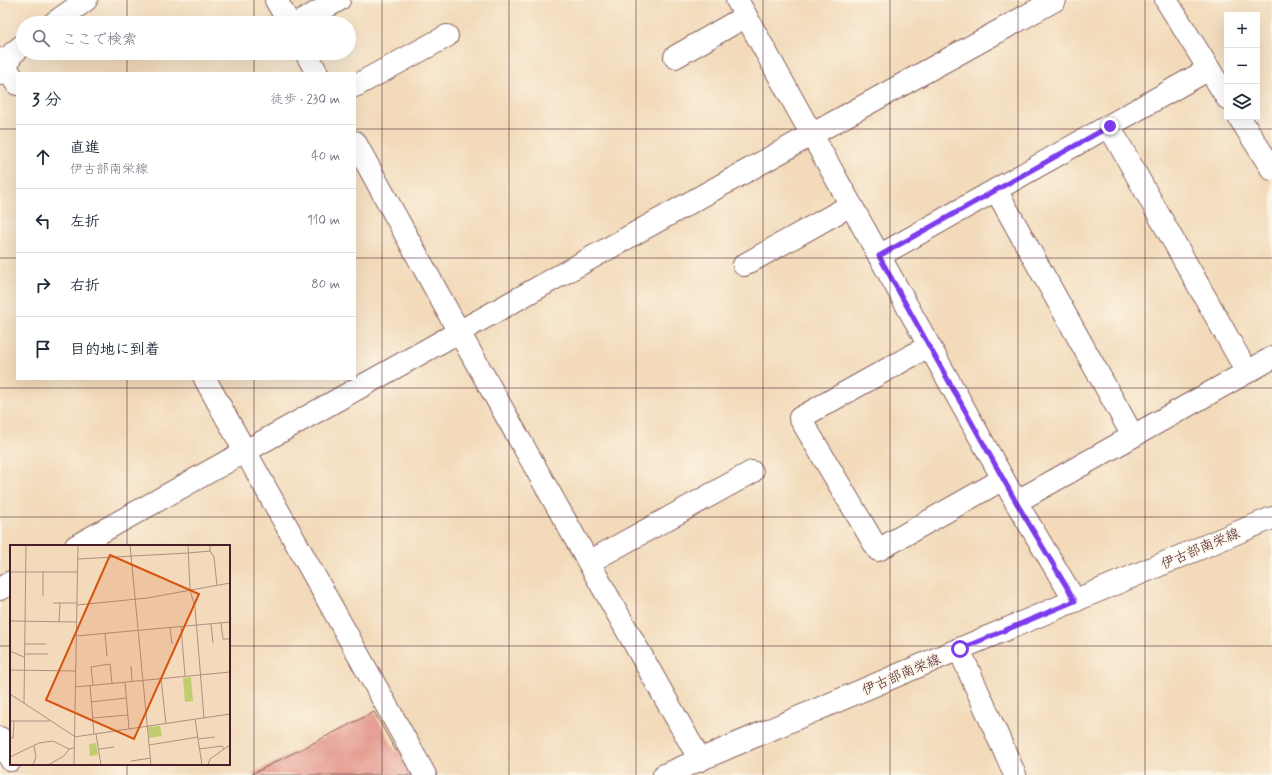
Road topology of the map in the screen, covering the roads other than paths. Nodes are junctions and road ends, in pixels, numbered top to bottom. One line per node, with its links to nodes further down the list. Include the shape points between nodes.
1 (86, 0): 7 (street)
2 (276, 0): 8 (street)
3 (339, 0): 9 (street)
4 (1055, 0): 21 (street)
5 (1166, 0): 14 (street)
6 (741, 8): 12 (street); 21 (street)
7 (64, 16)
8 (285, 16)
9 (310, 16)
10 (448, 36): 17 (street)
11 (16, 51): 15 (street, via 12,54)
12 (675, 57)
13 (310, 60): 16 (street)
14 (1209, 69): 18 (street); 20 (street)
15 (6, 71)
16 (316, 72)
17 (356, 85)
18 (1224, 93)
19 (1241, 120): 23 (street)
20 (1110, 126): 24 (street); 31 (street)
21 (811, 134): 25 (street); 28 (street)
22 (356, 144): 28 (street)
23 (1272, 169)
24 (996, 190): 26 (street); 33 (street)
25 (851, 205): 26 (street); 27 (street)
26 (879, 256): 29 (street)
27 (744, 265)
28 (459, 332): 34 (street); 40 (street)
29 (929, 346): 36 (street); 36 (street, via 800,418 878,550)
30 (1272, 358): 31 (street)
31 (1247, 372): 33 (street)
32 (206, 380): 34 (street)
33 (1133, 436): 37 (street)
34 (246, 451): 39 (street); 50 (street)
35 (752, 472): 40 (street)
36 (1003, 479): 37 (street)
37 (1016, 502): 43 (street)
38 (1272, 518): 43 (street, 伊古部南栄線)
39 (78, 545)
40 (589, 562): 47 (street)
41 (10, 583): 42 (street)
42 (0, 588)
43 (1075, 601): 44 (street, 伊古部南栄線)
44 (960, 649): 47 (street, 伊古部南栄線); 52 (street)
45 (0, 738): 46 (street)
46 (10, 758)
47 (700, 760): 51 (street, 伊古部南栄線)
48 (14, 765): 49 (street)
49 (19, 775)
50 (425, 775)
51 (664, 775)
52 (1015, 775)

